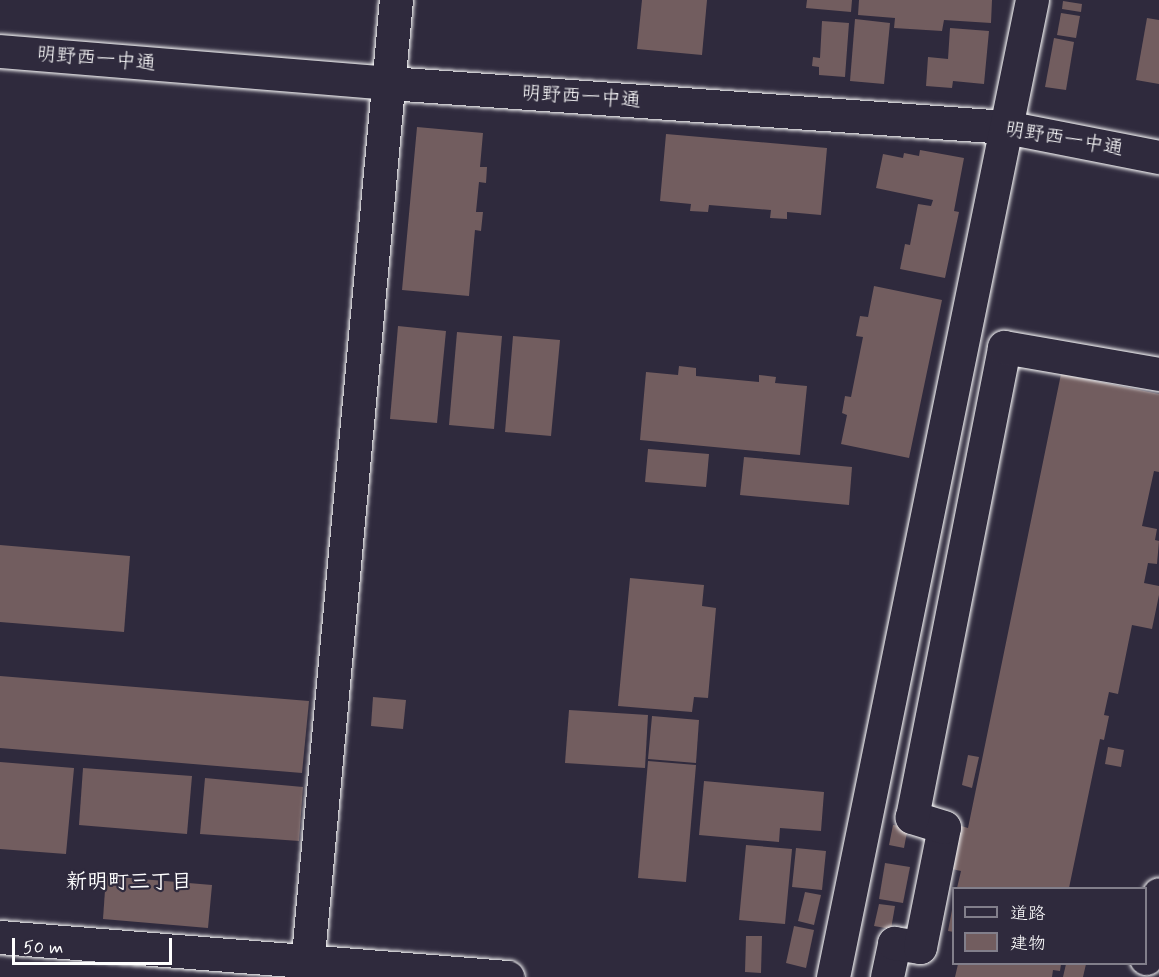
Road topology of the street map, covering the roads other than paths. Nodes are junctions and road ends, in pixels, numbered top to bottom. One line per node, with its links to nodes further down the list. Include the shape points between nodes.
1 (396, 0): 4 (street)
2 (1032, 0): 5 (street)
3 (0, 51): 4 (street, 明野西一中通)
4 (389, 83): 5 (street, 明野西一中通); 11 (street)
5 (1006, 128): 6 (street, 明野西一中通); 13 (street)
6 (1159, 157)
7 (1159, 374): 14 (street, via 1004,347 912,817 944,827 920,947 894,942)
8 (1159, 894): 10 (street)
9 (0, 937): 11 (street)
10 (1147, 953)
11 (307, 969): 12 (street)
12 (507, 977)
13 (833, 977)
14 (887, 977)

